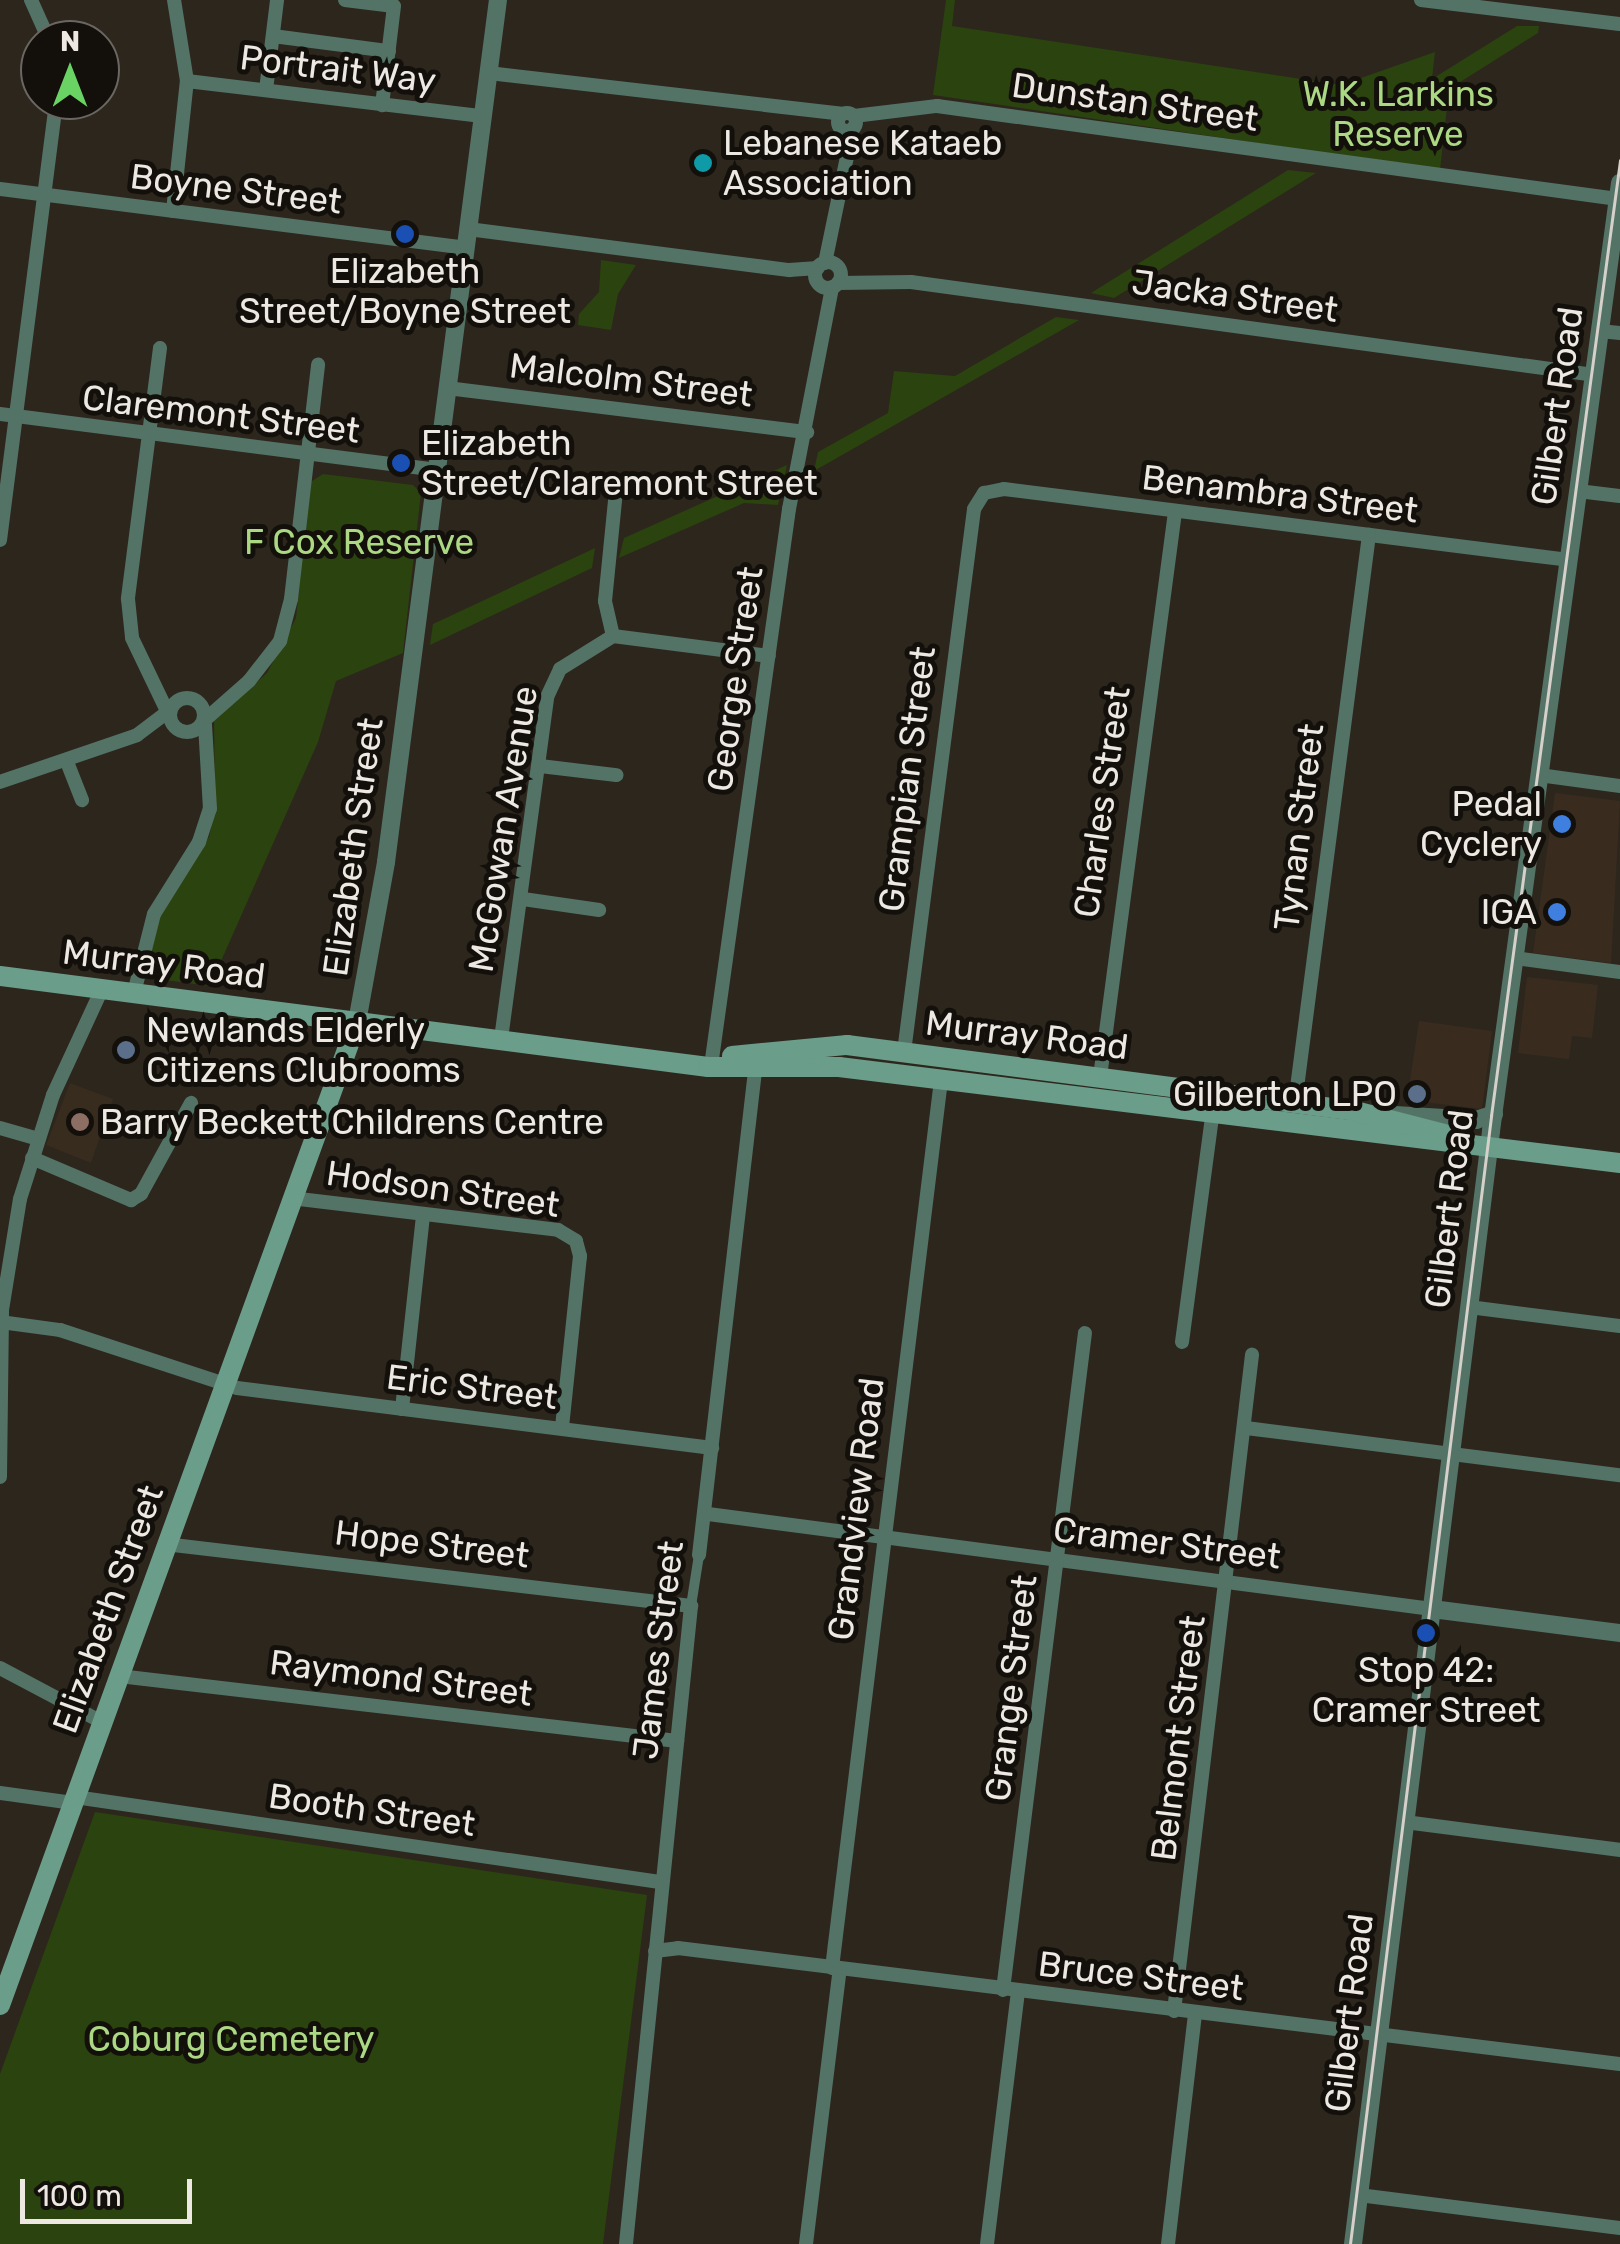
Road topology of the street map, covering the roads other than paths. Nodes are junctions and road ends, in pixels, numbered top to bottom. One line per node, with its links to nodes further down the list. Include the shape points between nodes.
1 (174, 0): 10 (street)
2 (278, 0): 7 (street)
3 (344, 0): 8 (street, via 394,6)
4 (498, 0): 9 (street, Elizabeth Street)
5 (1421, 0): 6 (street)
6 (1620, 27)
7 (273, 36): 8 (street); 11 (street)
8 (389, 51): 12 (street)
9 (489, 73): 13 (street, Elizabeth Street); 15 (street)
10 (187, 81): 11 (street, Portrait Way); 19 (street)
11 (266, 90): 12 (street, Portrait Way)
12 (382, 105): 13 (street, Portrait Way)
13 (482, 116): 20 (street, Elizabeth Street)
14 (53, 120): 18 (street)
15 (848, 123): 17 (street, Dunstan Street, via 937,106); 22 (street, George Street)
16 (0, 189): 18 (street, Boyne Street)
17 (1619, 191): 23 (street, Gilbert Road)
18 (44, 195): 19 (street, Boyne Street); 30 (street)
19 (173, 211): 21 (street, Boyne Street)
20 (468, 228): 21 (street, Elizabeth Street); 22 (street)
21 (465, 248): 28 (street, Elizabeth Street)
22 (828, 275): 27 (street, Jacka Street); 31 (street, George Street)
23 (1600, 330): 24 (street); 27 (street, Gilbert Road)
24 (1620, 333)
25 (160, 348): 32 (street)
26 (318, 365): 33 (street)
27 (1594, 374): 35 (street, Gilbert Road)
28 (447, 388): 31 (street, Malcolm Street); 34 (street, Elizabeth Street)
29 (0, 414): 30 (street, Claremont Street)
30 (16, 420): 32 (street, Claremont Street); 41 (street)
31 (807, 432): 44 (street, George Street)
32 (150, 436): 33 (street, Claremont Street); 45 (street, via 128,599 132,638)
33 (308, 455): 34 (street, Claremont Street); 46 (street, via 286,621 266,662)
34 (436, 470): 66 (street, Elizabeth Street, via 381,900)
35 (1578, 491): 38 (street); 42 (street, Gilbert Road)
36 (616, 492): 43 (street, via 605,600)
37 (984, 493): 39 (street, Benambra Street); 68 (street, Grampian Street, via 974,509)
38 (1620, 496)
39 (1174, 512): 40 (street, Benambra Street); 74 (street, Charles Street)
40 (1369, 536): 42 (street, Benambra Street); 79 (street, Tynan Street)
41 (0, 540)
42 (1569, 560): 54 (street, Gilbert Road)
43 (613, 636): 44 (street); 53 (street, McGowan Avenue, via 560,669 547,697)
44 (769, 656): 70 (street, George Street)
45 (153, 675): 47 (street); 49 (street)
46 (238, 689): 48 (street); 50 (street)
47 (182, 700): 48 (street); 49 (street)
48 (198, 704): 50 (street)
49 (174, 720): 50 (street); 51 (street); 52 (street)
50 (206, 721): 52 (street)
51 (67, 762): 56 (street); 58 (street)
52 (209, 766): 65 (street, via 205,826 154,914)
53 (540, 766): 55 (street); 59 (street, McGowan Avenue)
54 (1539, 774): 57 (street); 61 (street, Gilbert Road)
55 (616, 775)
56 (0, 782)
57 (1620, 786)
58 (82, 800)
59 (523, 899): 60 (street); 67 (street, McGowan Avenue)
60 (599, 910)
61 (1515, 958): 62 (street); 81 (street, Gilbert Road)
62 (1620, 972)
63 (0, 976): 64 (main road, Murray Road)
64 (102, 989): 65 (main road, Murray Road); 85 (street)
65 (134, 993): 66 (main road, Murray Road)
66 (357, 1022): 67 (main road, Murray Road); 89 (main road, Elizabeth Street)
67 (500, 1039): 71 (main road, Murray Road)
68 (904, 1052): 69 (main road, Murray Road); 70 (main road, Murray Road, via 826,1044); 73 (main road, Grampian Street)
69 (944, 1058): 74 (main road, Murray Road); 75 (main road, Grandview Road)
70 (712, 1059): 71 (main road, Murray Road)
71 (676, 1061): 72 (main road, Murray Road)
72 (756, 1066): 73 (main road, Murray Road); 101 (street, James Street)
73 (900, 1075): 75 (main road, Murray Road)
74 (1100, 1077): 76 (main road, Murray Road); 77 (main road, Charles Street)
75 (941, 1080): 77 (main road, Murray Road); 106 (street, Grandview Road)
76 (1214, 1092): 79 (main road, Murray Road); 82 (main road)
77 (1096, 1102): 82 (main road, Murray Road)
78 (191, 1103): 87 (street, via 142,1194 131,1200)
79 (1296, 1103): 80 (main road, Murray Road); 83 (main road, Tynan Street)
80 (1355, 1111): 81 (street, via 1463,1120); 86 (main road, Murray Road)
81 (1494, 1114): 86 (street, Gilbert Road)
82 (1212, 1118): 83 (main road, Murray Road); 95 (street)
83 (1292, 1127): 86 (main road, Murray Road)
84 (0, 1128): 85 (street)
85 (38, 1139): 87 (street)
86 (1487, 1146): 88 (main road, Murray Road); 91 (street, Gilbert Road)
87 (32, 1158): 92 (street, via 6,1268)
88 (1620, 1163)
89 (291, 1198): 90 (street, Hodson Street); 97 (main road, Elizabeth Street)
90 (423, 1215): 98 (street); 99 (street, Hodson Street, via 558,1230 576,1240 580,1256)
91 (1470, 1307): 93 (street); 102 (street, Gilbert Road)
92 (1, 1322): 97 (street, Eric Street, via 60,1330); 104 (street)
93 (1620, 1326)
94 (1085, 1334): 109 (street, Grange Street)
95 (1182, 1342)
96 (1252, 1355): 100 (street, Belmont Street)
97 (225, 1382): 98 (street, Eric Street); 107 (main road, Elizabeth Street)
98 (402, 1409): 99 (street, Eric Street)
99 (562, 1428): 101 (street, Eric Street)
100 (1246, 1428): 102 (street); 110 (street, Belmont Street)
101 (712, 1448): 105 (street, James Street)
102 (1451, 1454): 103 (street); 112 (street, Gilbert Road)
103 (1620, 1475)
104 (0, 1477)
105 (708, 1514): 106 (street, Cramer Street); 108 (street, James Street)
106 (884, 1542): 109 (street, Cramer Street); 124 (street, Grandview Road)
107 (165, 1544): 111 (street, Hope Street); 115 (main road, Elizabeth Street)
108 (699, 1555): 111 (street, James Street)
109 (1057, 1561): 110 (street, Cramer Street); 125 (street, Grange Street)
110 (1227, 1584): 112 (street, Cramer Street); 127 (street, Belmont Street)
111 (691, 1606): 117 (street, James Street)
112 (1432, 1609): 113 (street, Cramer Street); 120 (street, Gilbert Road)
113 (1620, 1632)
114 (0, 1668): 116 (street)
115 (119, 1676): 116 (main road, Elizabeth Street); 117 (street, Raymond Street)
116 (102, 1722): 119 (main road, Elizabeth Street)
117 (677, 1741): 122 (street, James Street)
118 (0, 1792): 119 (street, Booth Street)
119 (74, 1800): 122 (street, Booth Street); 126 (main road, Elizabeth Street)
120 (1405, 1822): 121 (street); 129 (street, Gilbert Road)
121 (1620, 1850)
122 (660, 1882): 123 (street, James Street)
123 (654, 1951): 124 (street, Bruce Street); 133 (street, James Street, via 648,2074)
124 (836, 1968): 125 (street, Bruce Street); 134 (street, Grandview Road)
125 (1011, 1991): 127 (street, Bruce Street); 135 (street, Grange Street)
126 (0, 2005)
127 (1174, 2010): 128 (street, Bruce Street)
128 (1196, 2014): 129 (street, Bruce Street); 136 (street)
129 (1378, 2035): 130 (street, Bruce Street); 131 (street, Gilbert Road)
130 (1620, 2064)
131 (1359, 2196): 132 (street); 137 (street, Gilbert Road)
132 (1620, 2228)
133 (626, 2244)
134 (806, 2244)
135 (987, 2244)
136 (1168, 2244)
137 (1353, 2244)

